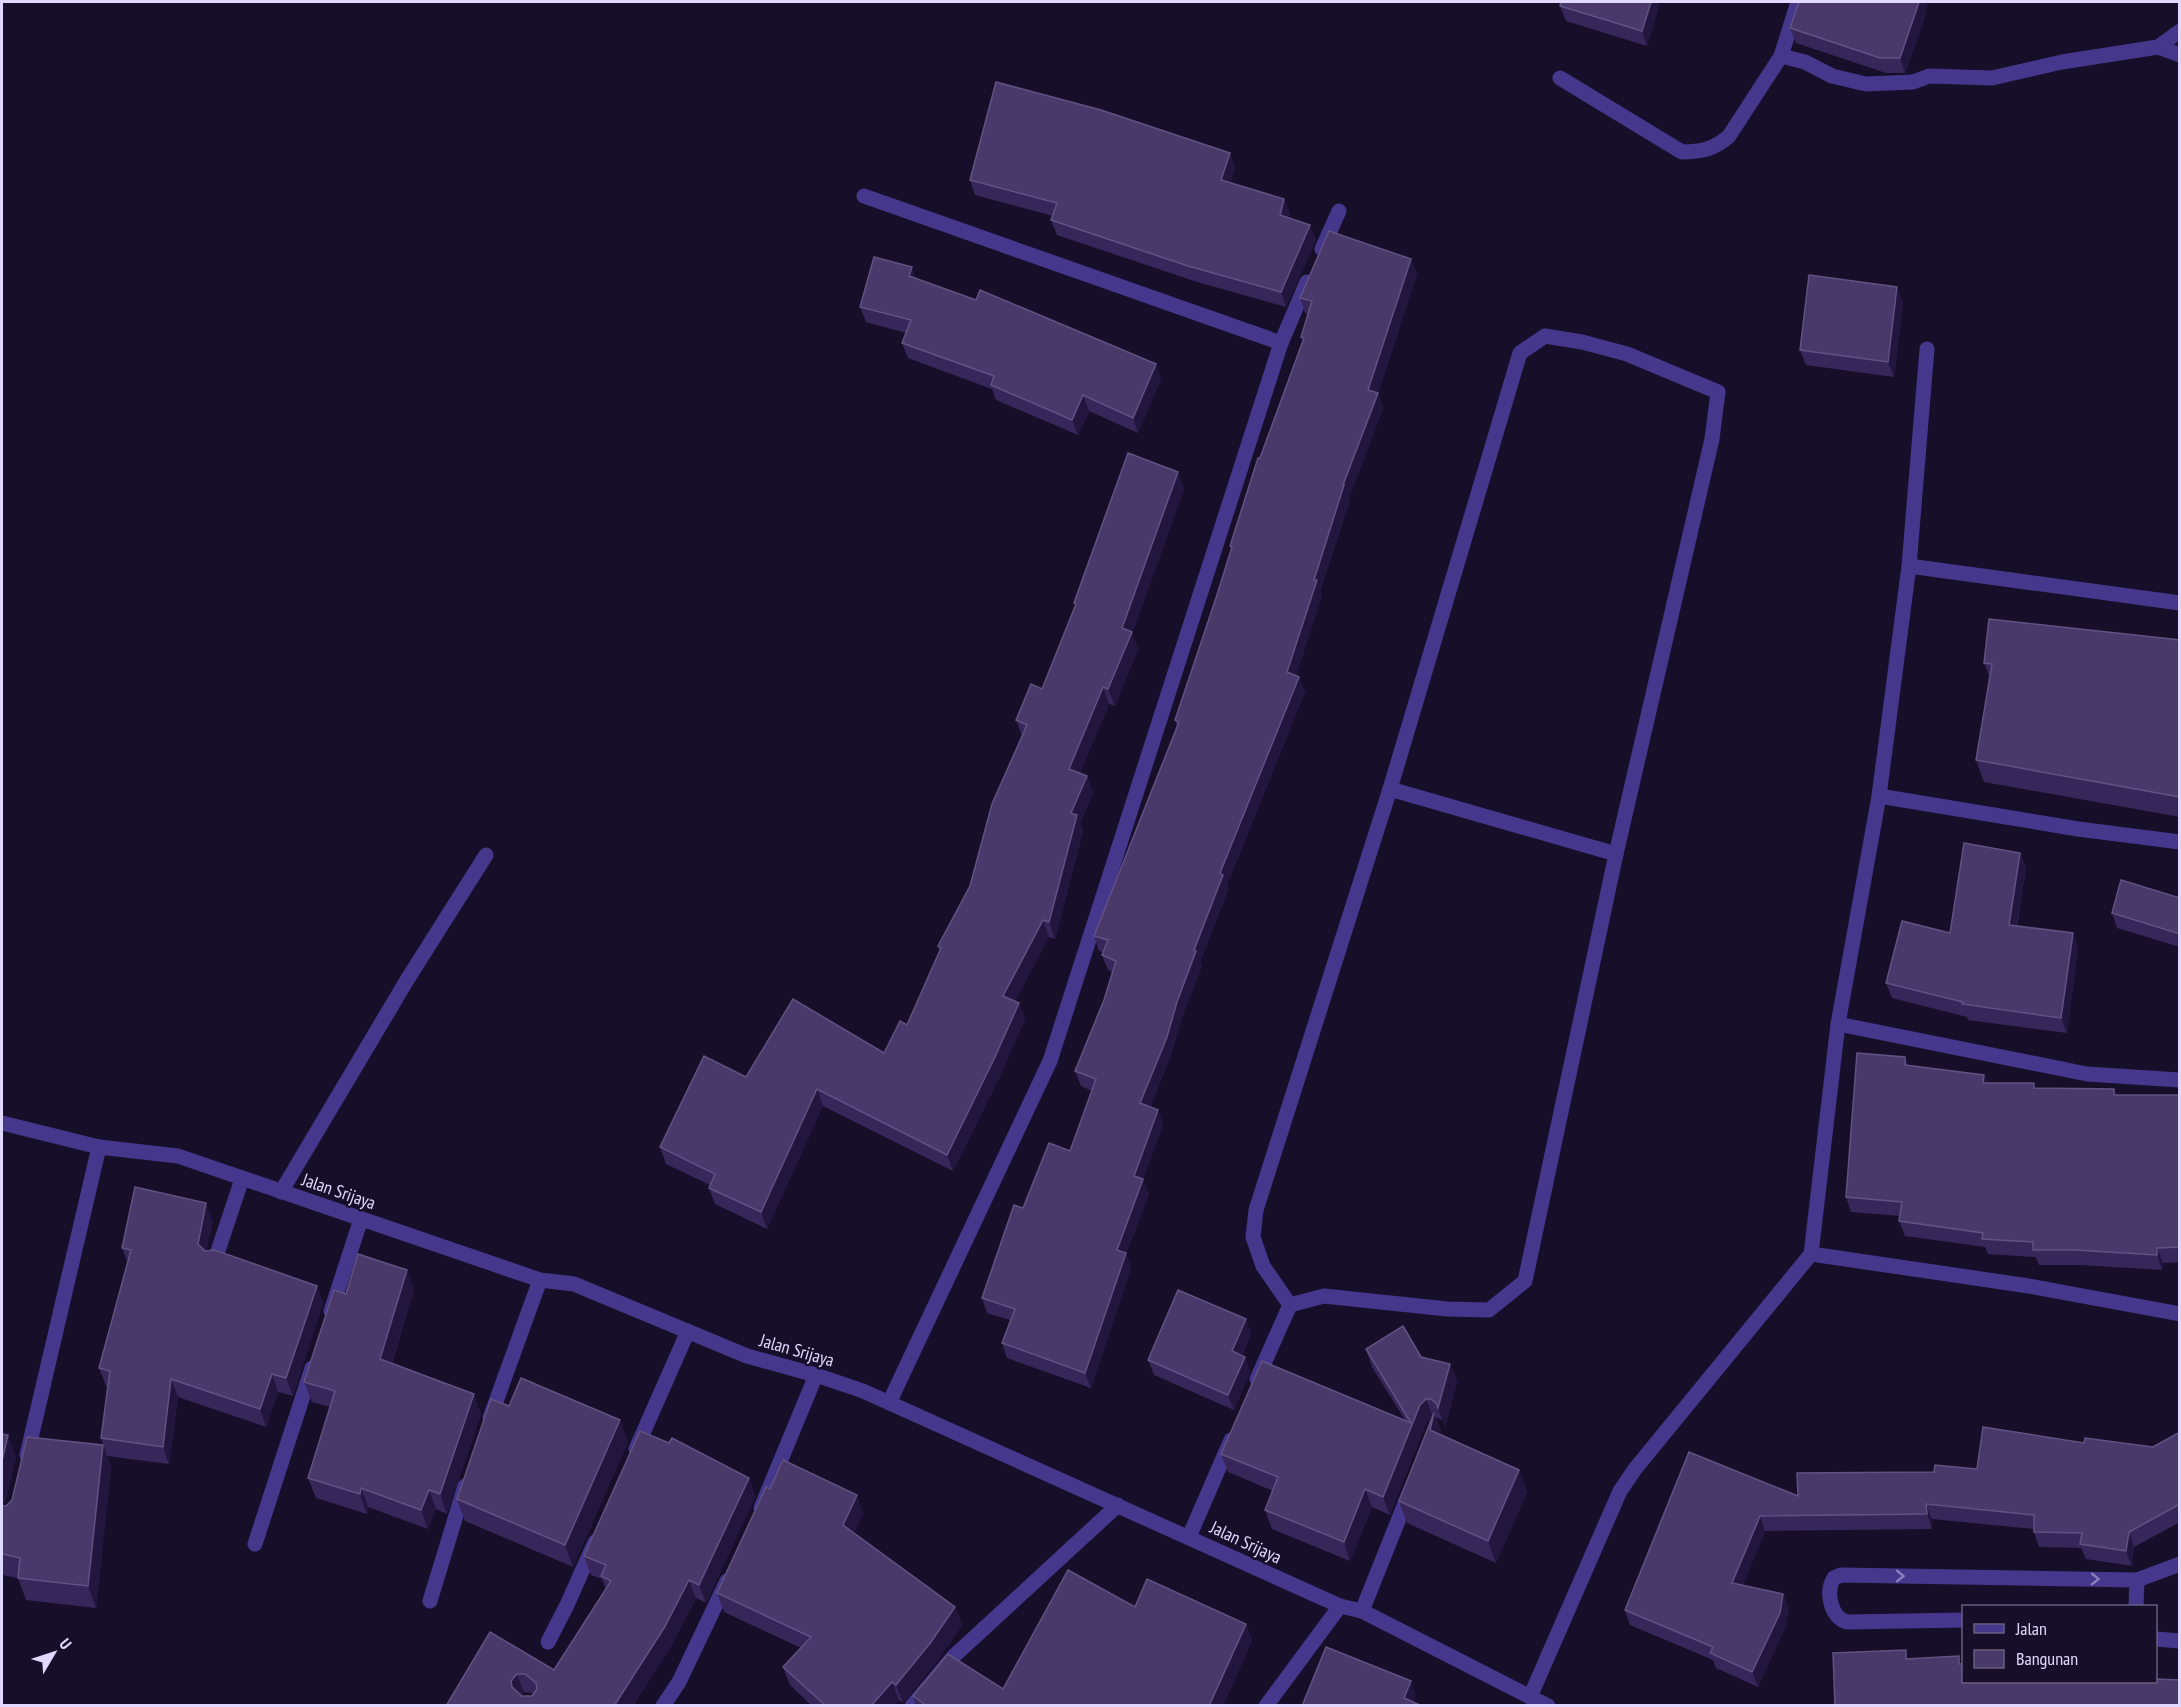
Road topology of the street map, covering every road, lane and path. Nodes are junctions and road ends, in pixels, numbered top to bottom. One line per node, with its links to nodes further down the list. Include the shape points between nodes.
1 (1798, 2): 5 (street)
2 (2180, 31): 3 (street)
3 (2158, 47): 4 (street); 5 (street, via 1992,78 1929,76 1913,82 1866,84 1832,76 1805,62)
4 (2180, 55)
5 (1781, 56): 6 (street, via 1729,136 1718,146 1700,152 1682,152)
6 (1560, 78)
7 (864, 195): 9 (street)
8 (1339, 211): 9 (street)
9 (1281, 343): 35 (street, via 1050,1061)
10 (1927, 349): 11 (street)
11 (1909, 566): 12 (street); 14 (street)
12 (2180, 603)
13 (1390, 789): 16 (street); 16 (street, via 1520,353 1545,336 1627,354 1718,392 1712,439); 28 (street, via 1256,1210 1253,1237 1263,1266)
14 (1879, 796): 15 (street); 18 (street)
15 (2180, 842)
16 (1616, 854): 28 (street, via 1525,1281 1489,1310 1324,1296)
17 (486, 855): 23 (street)
18 (1838, 1024): 19 (street, via 2087,1074); 25 (street)
19 (2180, 1080)
20 (2, 1123): 21 (street, Jalan Srijaya)
21 (99, 1147): 22 (street, Jalan Srijaya, via 178,1156); 39 (street)
22 (242, 1179): 23 (street, Jalan Srijaya); 26 (street)
23 (281, 1192): 24 (street, Jalan Srijaya)
24 (361, 1220): 27 (street, Jalan Srijaya); 30 (street)
25 (1811, 1254): 29 (street, via 2029,1286); 58 (street, via 1625,1484)
26 (215, 1260)
27 (540, 1280): 31 (street, Jalan Srijaya, via 574,1284); 37 (street)
28 (1290, 1305): 34 (street)
29 (2180, 1314)
30 (325, 1331)
31 (688, 1331): 33 (street, Jalan Srijaya, via 747,1356); 38 (street)
32 (317, 1353): 46 (street)
33 (816, 1374): 35 (street, Jalan Srijaya); 43 (street)
34 (1253, 1389)
35 (890, 1403): 42 (street, Jalan Srijaya)
36 (1239, 1421): 45 (street)
37 (485, 1430)
38 (630, 1462)
39 (22, 1473)
40 (470, 1473): 50 (street)
41 (1414, 1481): 53 (street)
42 (1118, 1505): 45 (street, Jalan Srijaya); 60 (street, via 954,1656)
43 (756, 1520)
44 (601, 1528): 57 (street)
45 (1189, 1537): 52 (street, Jalan Srijaya)
46 (255, 1544)
47 (2180, 1564): 49 (street)
48 (732, 1571): 59 (street, via 679,1682)
49 (2137, 1580): 51 (street); 54 (street, one-way to 49, via 1841,1621 1834,1614 1830,1588 1834,1578 1841,1575)
50 (430, 1600)
51 (2136, 1605)
52 (1340, 1606): 53 (street, Jalan Srijaya); 61 (street)
53 (1362, 1611): 58 (street, Jalan Srijaya)
54 (1962, 1620)
55 (2157, 1640): 56 (street)
56 (2180, 1641)
57 (548, 1642)
58 (1530, 1696): 62 (street, Jalan Srijaya)
59 (663, 1706)
60 (912, 1706)
61 (1266, 1706)
62 (1548, 1706)

